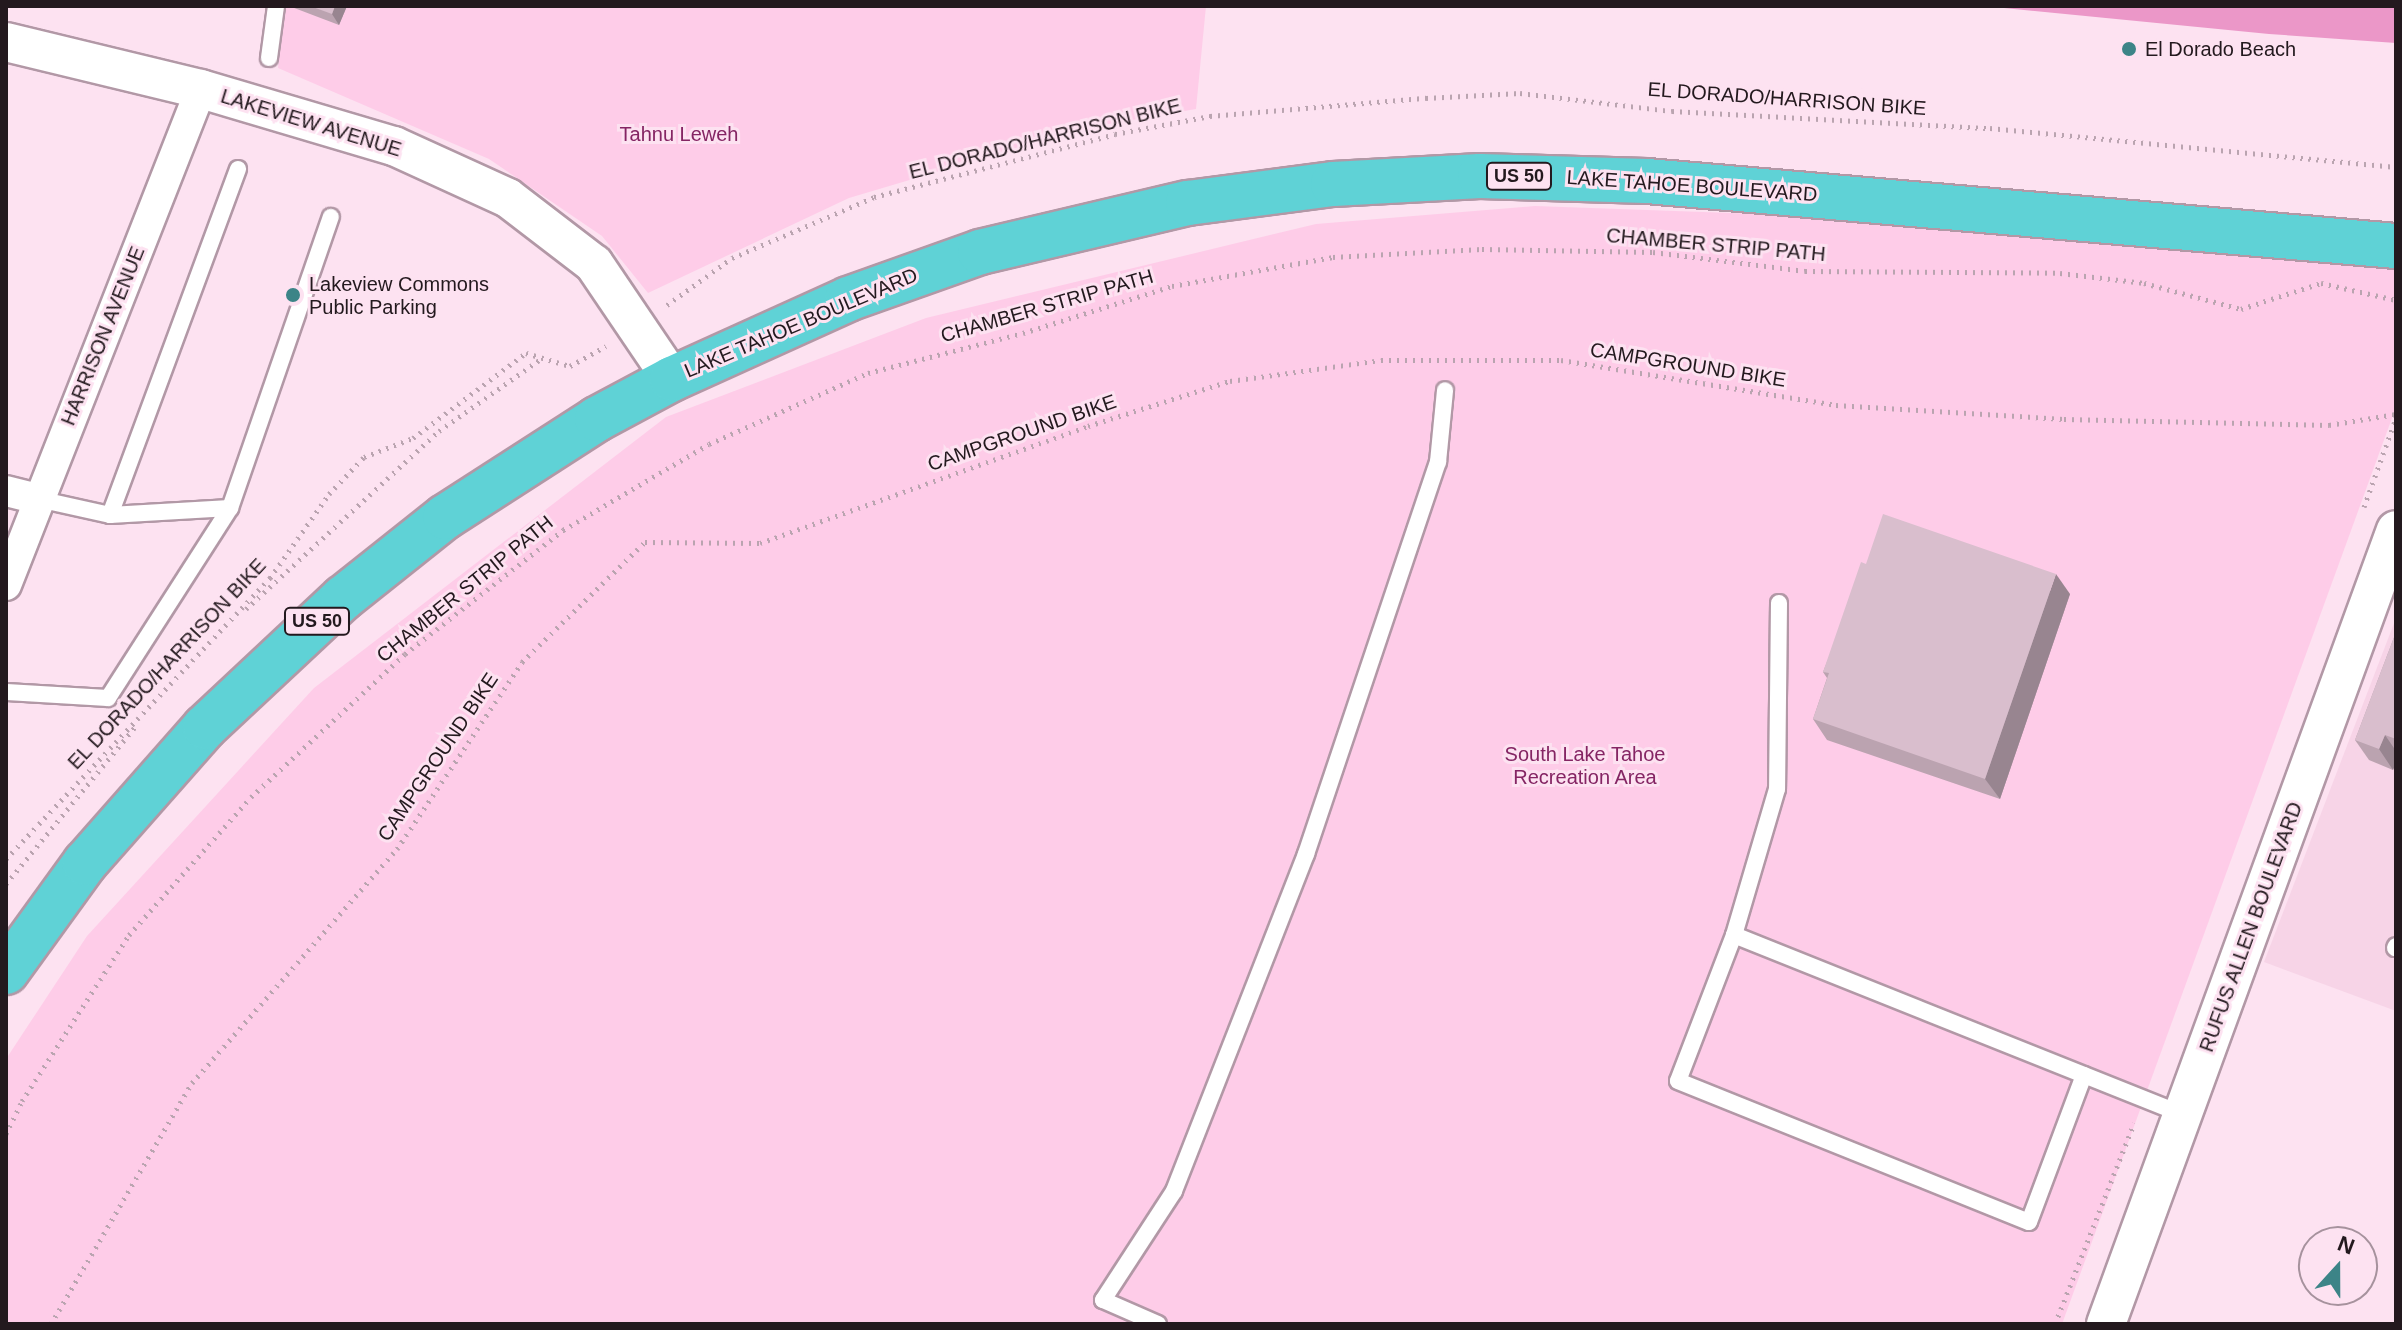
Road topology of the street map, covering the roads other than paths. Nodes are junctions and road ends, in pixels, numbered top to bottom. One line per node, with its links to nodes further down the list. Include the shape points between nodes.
1 (276, 6): 3 (lane)
2 (6, 42): 4 (street, LAKEVIEW AVENUE)
3 (269, 58)
4 (201, 89): 8 (street, LAKEVIEW AVENUE, via 394,146 508,198 594,264); 11 (street, HARRISON AVENUE)
5 (238, 169): 13 (lane)
6 (331, 217): 12 (lane)
7 (2396, 246): 8 (highway, LAKE TAHOE BOULEVARD / US 50, via 1647,181 1480,176 1348,182 1145,211 980,252 848,299)
8 (672, 379): 19 (highway, LAKE TAHOE BOULEVARD / US 50, via 495,483 333,607 166,769)
9 (1445, 390): 22 (lane, via 1438,462 1306,854 1174,1191 1103,1300)
10 (6, 491): 11 (street)
11 (38, 499): 13 (lane); 15 (street, HARRISON AVENUE)
12 (230, 508): 13 (lane); 17 (lane, via 108,698)
13 (110, 515)
14 (2396, 530): 21 (street, RUFUS ALLEN BOULEVARD)
15 (6, 585)
16 (1779, 603): 18 (lane, via 1777,789)
17 (6, 692)
18 (1734, 935): 20 (lane); 20 (lane, via 1678,1081 2029,1222)
19 (14, 947)
20 (2084, 1075): 21 (lane)
21 (2182, 1114): 23 (street, RUFUS ALLEN BOULEVARD)
22 (1158, 1324)
23 (2106, 1324)

